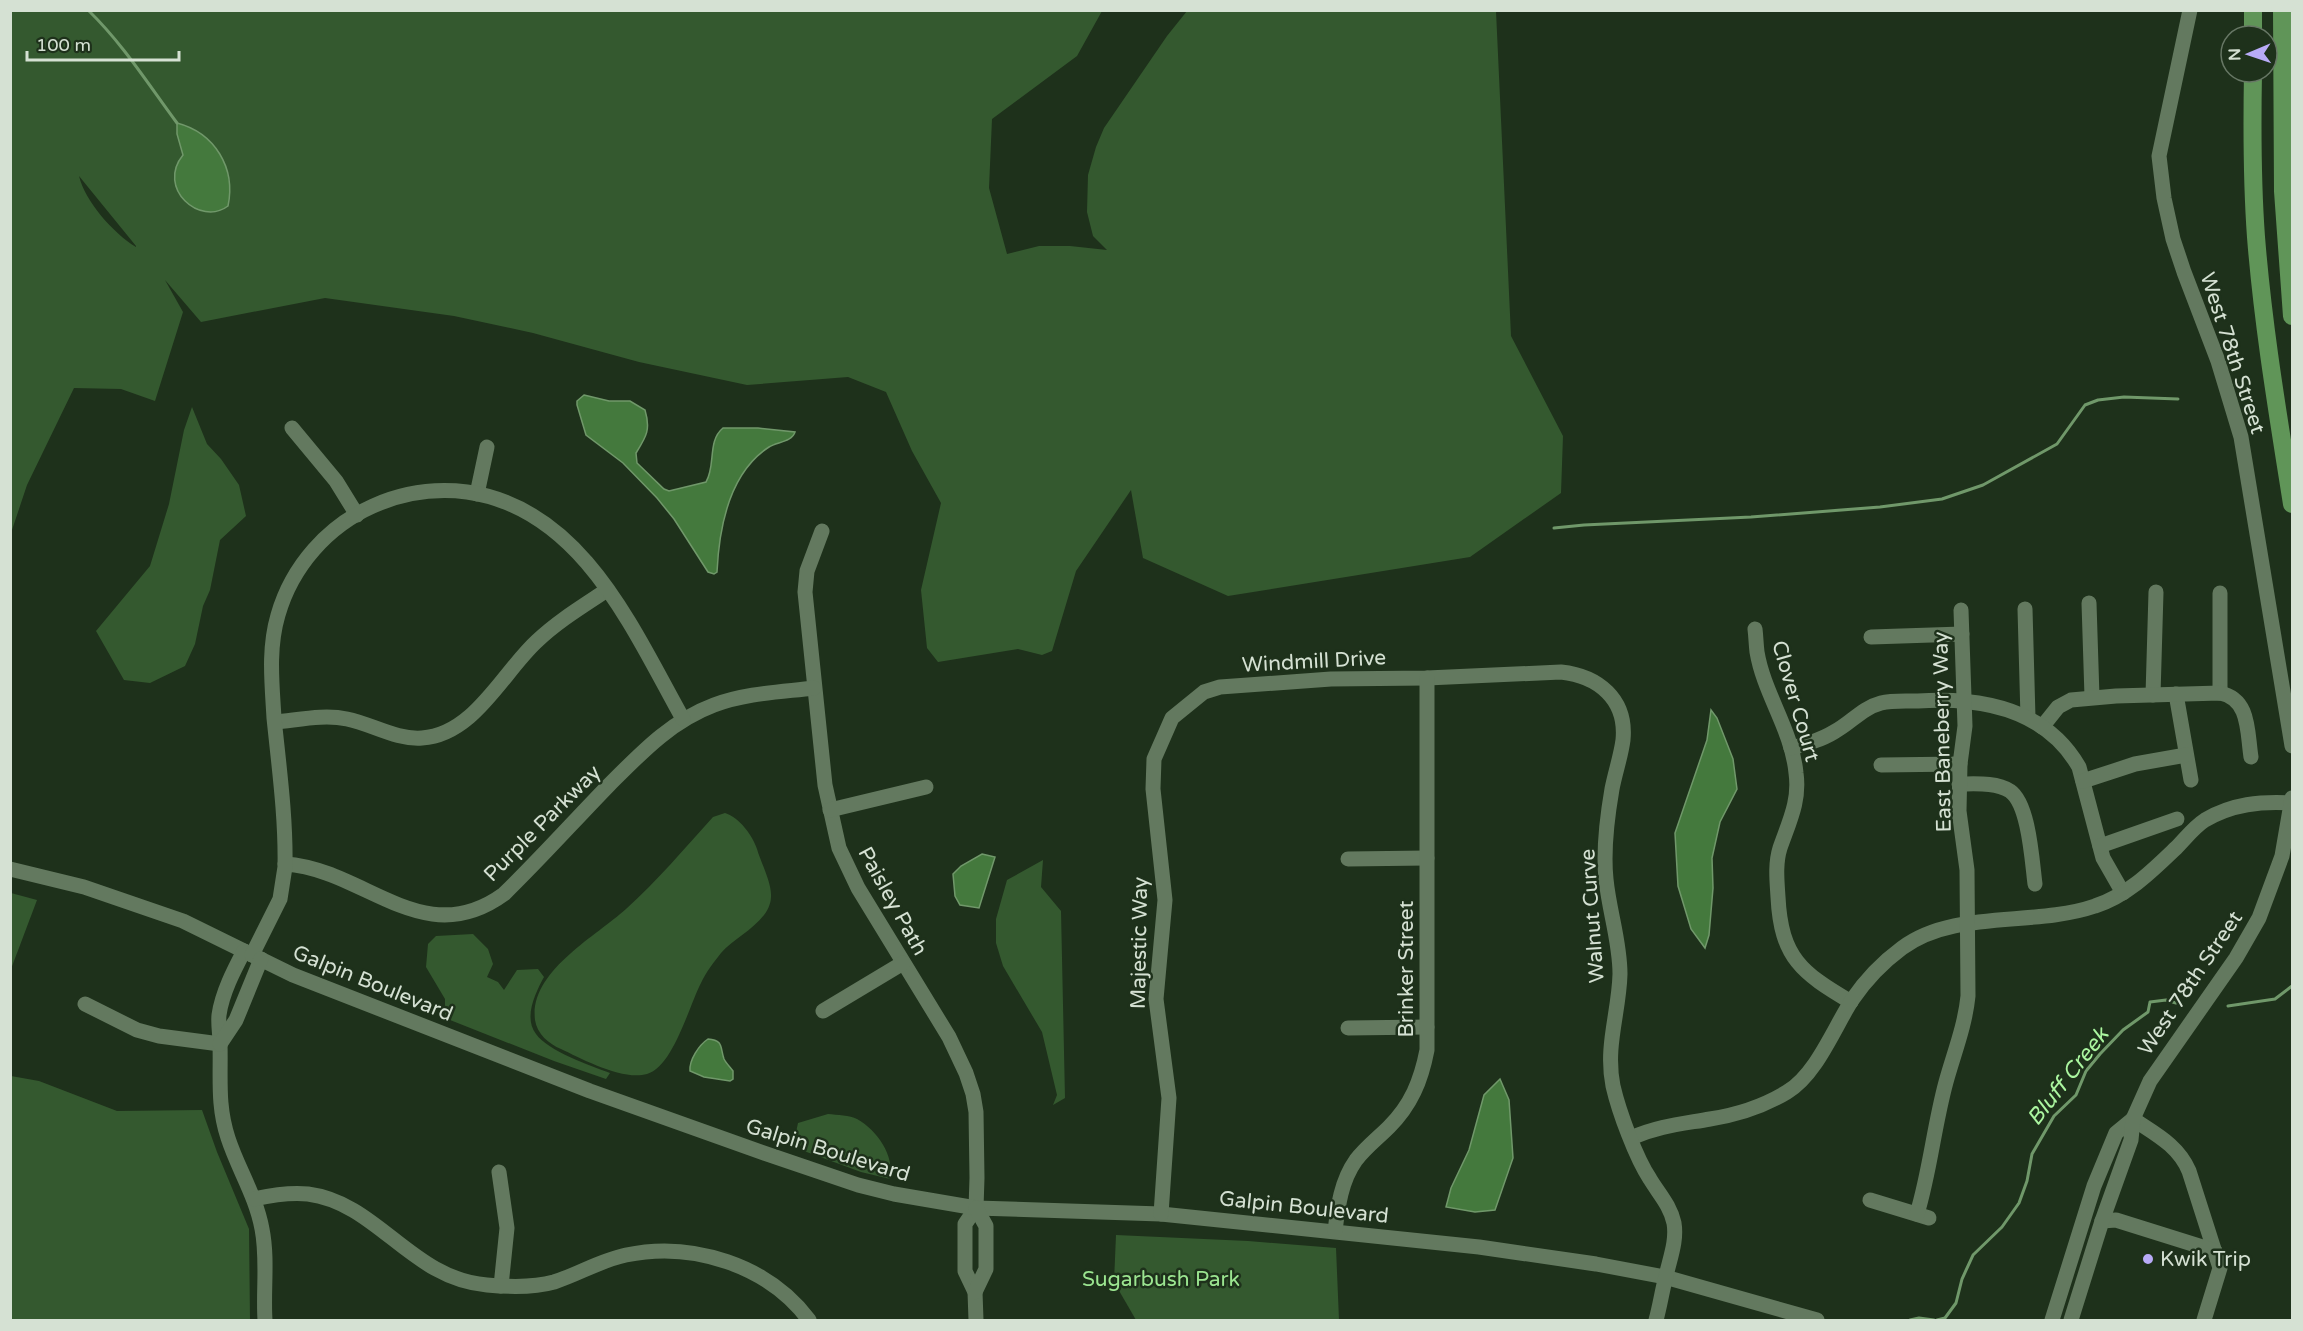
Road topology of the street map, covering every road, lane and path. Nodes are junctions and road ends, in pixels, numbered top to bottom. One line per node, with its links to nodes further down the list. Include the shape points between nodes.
1 (2190, 10): 32 (street, West 78th Street, via 2159,156 2164,198 2177,250 2241,437)
2 (2282, 10): 4 (main road, via 2282,179)
3 (2253, 84): 8 (main road, via 2253,185 2260,280)
4 (2292, 316)
5 (292, 428): 9 (street, via 336,481)
6 (487, 447): 7 (street)
7 (477, 494): 9 (street, via 414,493); 11 (street, via 518,507 554,530)
8 (2292, 504)
9 (357, 514): 30 (street, via 319,543 285,594 271,654)
10 (822, 531): 21 (street, Paisley Path, via 805,581)
11 (607, 590): 29 (street); 30 (street, via 560,621 535,643 485,703 430,742 336,717)
12 (2156, 592): 25 (street)
13 (2220, 593): 23 (street)
14 (2089, 603): 26 (street)
15 (2025, 609): 28 (street)
16 (1961, 610): 18 (street, East Baneberry Way)
17 (1755, 629): 33 (street, Clover Court, via 1762,669)
18 (1962, 634): 19 (street); 27 (street, East Baneberry Way)
19 (1871, 637)
20 (1427, 678): 22 (street, Windmill Drive, via 1332,679 1220,687); 47 (street, Brinker Street); 63 (street, Walnut Curve, via 1576,674 1602,686 1618,707 1623,742 1605,850 1619,956 1619,991 1609,1051 1613,1088)
21 (814, 688): 29 (street, Purple Parkway, via 728,701); 44 (street, Paisley Path)
22 (1204, 692): 68 (street, Majestic Way, via 1172,718 1154,759 1153,789 1165,900 1156,999 1169,1098)
23 (2220, 693): 24 (street); 35 (street, via 2230,695 2243,709)
24 (2176, 694): 25 (street); 34 (street)
25 (2153, 695): 26 (street)
26 (2092, 697): 31 (street, via 2058,706)
27 (1964, 700): 28 (street, via 2002,707); 33 (street, via 1883,703 1868,708 1836,732); 36 (street, East Baneberry Way)
28 (2028, 718): 31 (street)
29 (683, 719): 49 (street, Purple Parkway, via 636,758 504,894 471,912 422,913 319,869)
30 (275, 722): 49 (street)
31 (2042, 727): 39 (street, via 2064,745)
32 (2292, 746)
33 (1791, 748): 56 (street, Clover Court, via 1796,807 1777,862 1780,924 1802,969)
34 (2186, 755): 38 (street); 39 (street, via 2135,764)
35 (2251, 756)
36 (1960, 764): 37 (street); 40 (street, East Baneberry Way)
37 (1881, 765)
38 (2191, 780)
39 (2083, 781): 46 (street)
40 (1959, 784): 51 (street, via 1997,786 2018,798); 53 (street, East Baneberry Way, via 1967,870)
41 (926, 787): 44 (street)
42 (2292, 798): 43 (street, West 78th Street)
43 (2292, 803): 52 (street, via 2248,803 2203,821); 62 (street, West 78th Street, via 2282,856 2259,918 2236,958 2150,1081)
44 (830, 810): 55 (street, Paisley Path, via 848,869)
45 (2177, 819): 46 (street)
46 (2100, 846): 52 (street)
47 (1427, 858): 48 (street); 59 (street, Brinker Street)
48 (1348, 859)
49 (285, 864): 54 (street, via 280,898)
50 (10, 869): 54 (street, Galpin Boulevard, via 84,887 183,921)
51 (2035, 884)
52 (2123, 893): 53 (street, via 2095,906 2047,917)
53 (1966, 924): 56 (street, via 1920,937 1902,948 1875,972); 66 (street, East Baneberry Way, via 1966,1014 1946,1082 1923,1216)
54 (252, 955): 61 (street, via 236,1020); 67 (street, Galpin Boulevard, via 462,1041 761,1152 858,1185)
55 (903, 963): 58 (street); 67 (street, Paisley Path, via 949,1037 973,1094 978,1139)
56 (1851, 1002): 63 (street, via 1812,1066 1789,1091 1726,1116 1667,1125)
57 (85, 1004): 61 (street, via 137,1030)
58 (823, 1011)
59 (1427, 1027): 60 (street); 70 (street, Brinker Street, via 1427,1050 1416,1092 1404,1111 1356,1160 1340,1197)
60 (1348, 1028)
61 (220, 1044): 65 (street, via 220,1109 228,1139)
62 (2133, 1119): 69 (street, West 78th Street, via 2131,1140); 71 (street, via 2173,1146 2183,1158); 80 (street, West 78th Street, via 2116,1133 2094,1186)
63 (1631, 1138): 72 (street, Walnut Curve, via 1649,1179 1670,1209 1674,1224 1673,1251)
64 (500, 1172): 73 (street, via 507,1228)
65 (254, 1199): 73 (street, via 308,1194 330,1200 355,1211 427,1266 466,1282); 75 (street, via 265,1253)
66 (1870, 1200)
67 (976, 1208): 68 (street, Galpin Boulevard); 74 (street, via 986,1226 986,1269); 74 (street, via 965,1224 965,1271)
68 (1161, 1214): 70 (street, Galpin Boulevard)
69 (2102, 1221): 71 (street, via 2116,1220); 81 (street, West 78th Street)
70 (1335, 1231): 72 (street, Galpin Boulevard, via 1479,1247)
71 (2215, 1251): 82 (street, via 2220,1268)
72 (1665, 1277): 78 (street, Walnut Curve); 79 (street, Galpin Boulevard)
73 (501, 1286): 76 (street, via 555,1281 626,1255 690,1252 755,1274 792,1301)
74 (975, 1292): 77 (street)
75 (265, 1320)
76 (809, 1320)
77 (976, 1320)
78 (1656, 1320)
79 (1817, 1320)
80 (2052, 1320)
81 (2071, 1320)
82 (2204, 1320)

